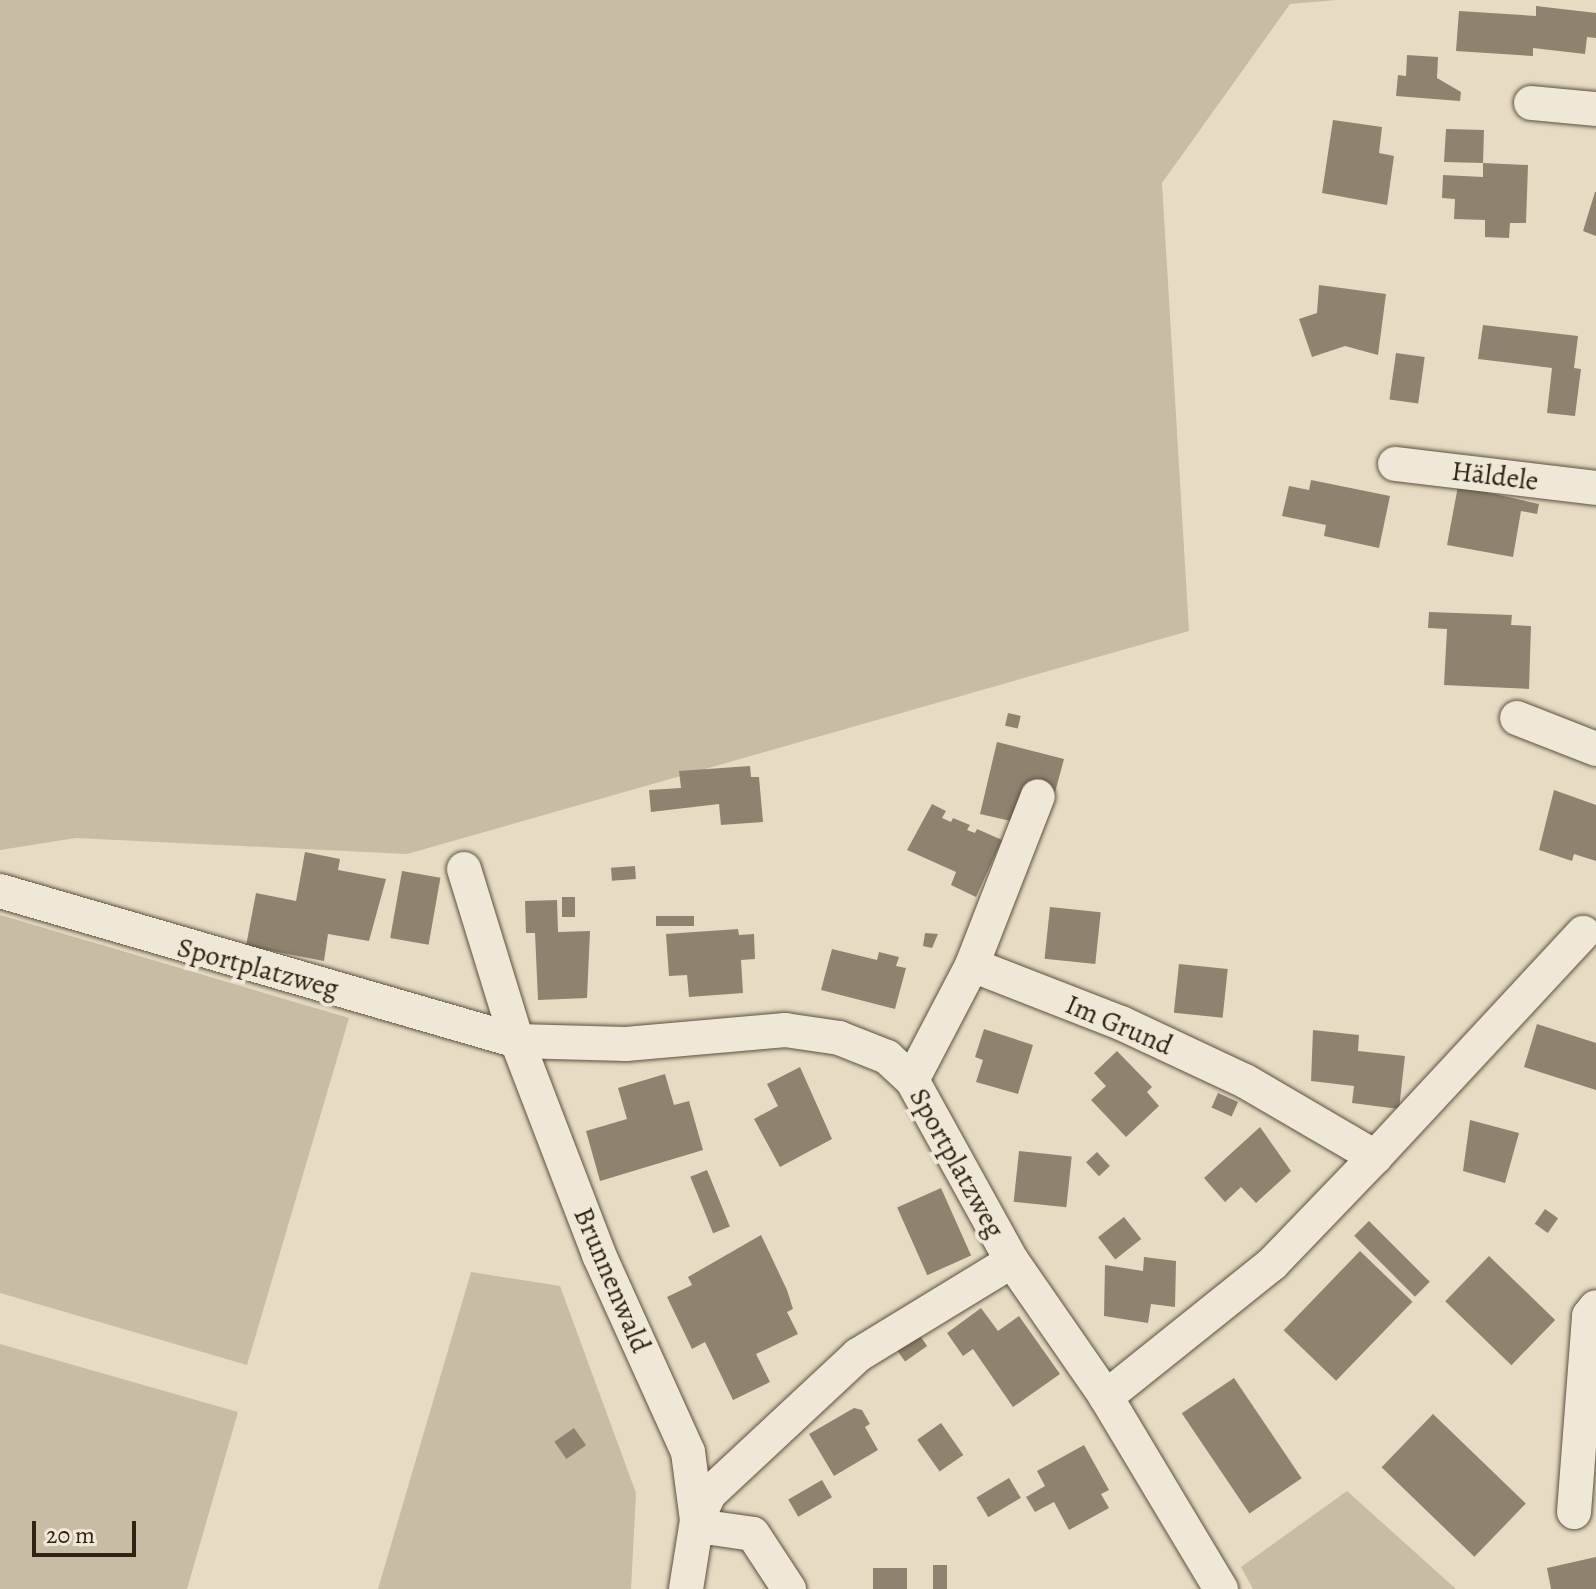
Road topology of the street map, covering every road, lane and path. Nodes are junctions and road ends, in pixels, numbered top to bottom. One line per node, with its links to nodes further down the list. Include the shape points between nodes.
1 (1531, 103): 2 (street)
2 (1596, 109)
3 (1395, 464): 4 (street, Häldele)
4 (1596, 488)
5 (1517, 718): 6 (street)
6 (1596, 749)
7 (1038, 796): 11 (street)
8 (464, 869): 12 (street)
9 (0, 891): 12 (street, Sportplatzweg)
10 (1583, 933): 14 (street)
11 (972, 965): 13 (street); 14 (street, Im Grund, via 1121,1023 1245,1081)
12 (517, 1041): 13 (street, Sportplatzweg, via 626,1044 785,1030 839,1038 887,1057); 19 (street, Brunnenwald, via 599,1255 688,1452)
13 (912, 1080): 15 (street, Sportplatzweg)
14 (1375, 1157): 17 (street, via 1272,1264)
15 (1012, 1261): 17 (street, Sportplatzweg); 19 (street, Brunnenwald, via 858,1355 709,1494)
16 (1596, 1307): 18 (street, via 1589,1316)
17 (1106, 1397): 22 (street, Sportplatzweg)
18 (1574, 1512)
19 (697, 1520): 20 (street, Brunnenwald); 21 (street, via 712,1528 753,1534)
20 (686, 1589)
21 (789, 1589)
22 (1221, 1589)

